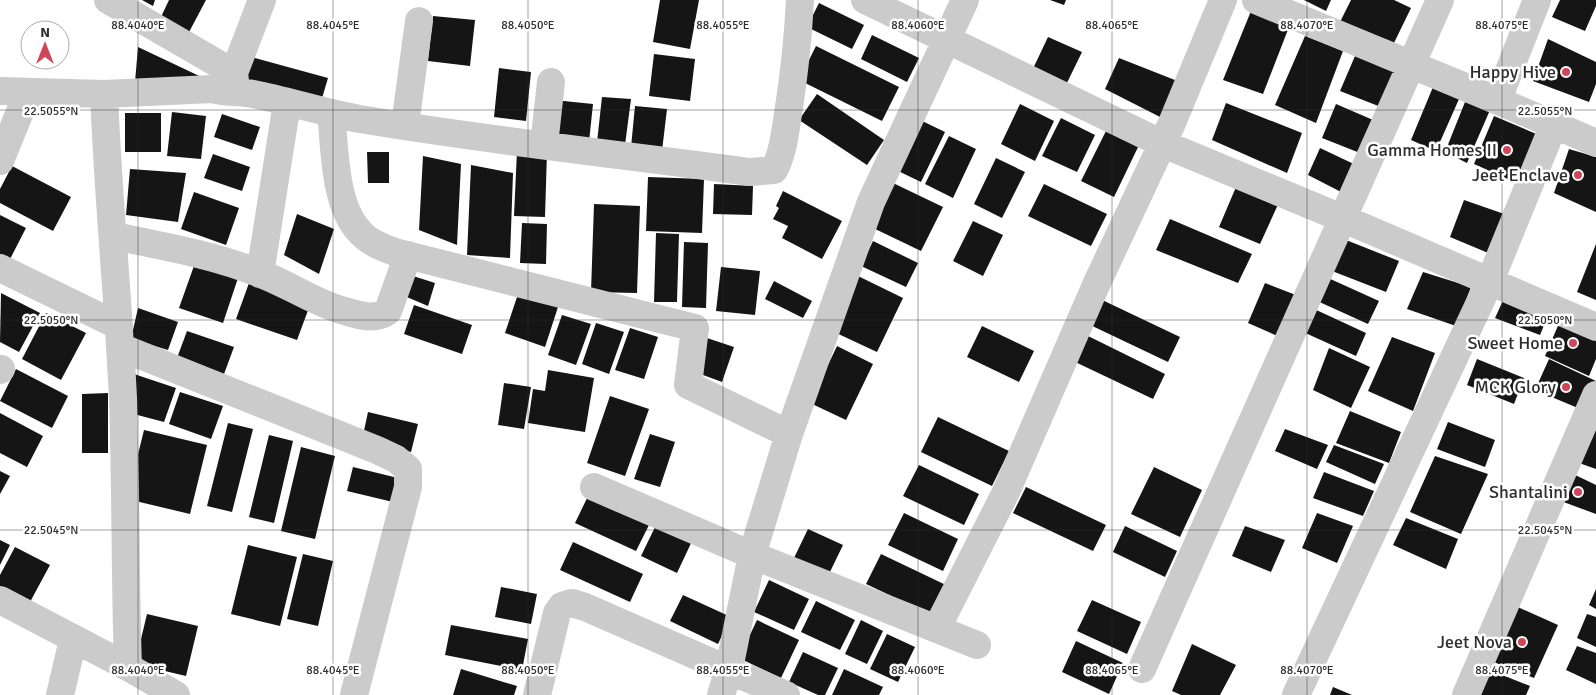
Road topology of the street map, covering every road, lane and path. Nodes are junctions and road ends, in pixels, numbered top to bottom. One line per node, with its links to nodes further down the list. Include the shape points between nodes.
1 (108, 0): 14 (street)
2 (262, 0): 14 (street)
3 (800, 0): 25 (street, via 796,63 783,143 774,170 750,172)
4 (865, 0): 11 (street)
5 (965, 0): 11 (street)
6 (1223, 0): 24 (street)
7 (1256, 0): 12 (street)
8 (1440, 0): 12 (street)
9 (1536, 0): 18 (street)
10 (419, 21): 22 (street)
11 (947, 41): 24 (street); 36 (street, via 871,202)
12 (1412, 67): 18 (street); 27 (street)
13 (551, 82): 25 (street)
14 (235, 83): 17 (street, via 226,93 212,89); 19 (street)
15 (0, 91): 16 (street)
16 (28, 92): 17 (street); 26 (street)
17 (104, 94): 28 (street, via 106,165)
18 (1498, 99): 21 (street)
19 (287, 103): 20 (street); 31 (street)
20 (331, 113): 22 (street); 29 (street, via 341,192 347,213 359,232 375,244)
21 (1554, 124): 23 (street); 32 (street)
22 (406, 126): 25 (street)
23 (1596, 142)
24 (1161, 143): 27 (street); 40 (street, via 1006,492)
25 (544, 145)
26 (0, 161)
27 (1344, 219): 32 (street); 45 (street)
28 (114, 236): 31 (street, via 198,254); 34 (street)
29 (408, 255): 31 (street, via 388,311 380,317 339,309); 36 (street, via 695,328 688,386)
30 (0, 268): 34 (street)
31 (260, 274)
32 (1490, 281): 33 (street); 52 (street)
33 (1596, 327)
34 (119, 337): 43 (street); 48 (street, via 377,450 408,469 408,487)
35 (1596, 395): 53 (street)
36 (789, 434): 38 (street)
37 (594, 487): 38 (street)
38 (752, 555): 40 (street); 44 (street)
39 (0, 600): 41 (street)
40 (937, 628): 42 (street)
41 (73, 640): 43 (street); 46 (street)
42 (977, 645)
43 (128, 667): 47 (street)
44 (729, 669): 49 (street, via 572,603 562,606 557,613); 50 (street); 51 (street)
45 (1142, 669)
46 (60, 695)
47 (176, 695)
48 (354, 695)
49 (537, 695)
50 (721, 695)
51 (786, 695)
52 (1296, 695)
53 (1466, 695)

